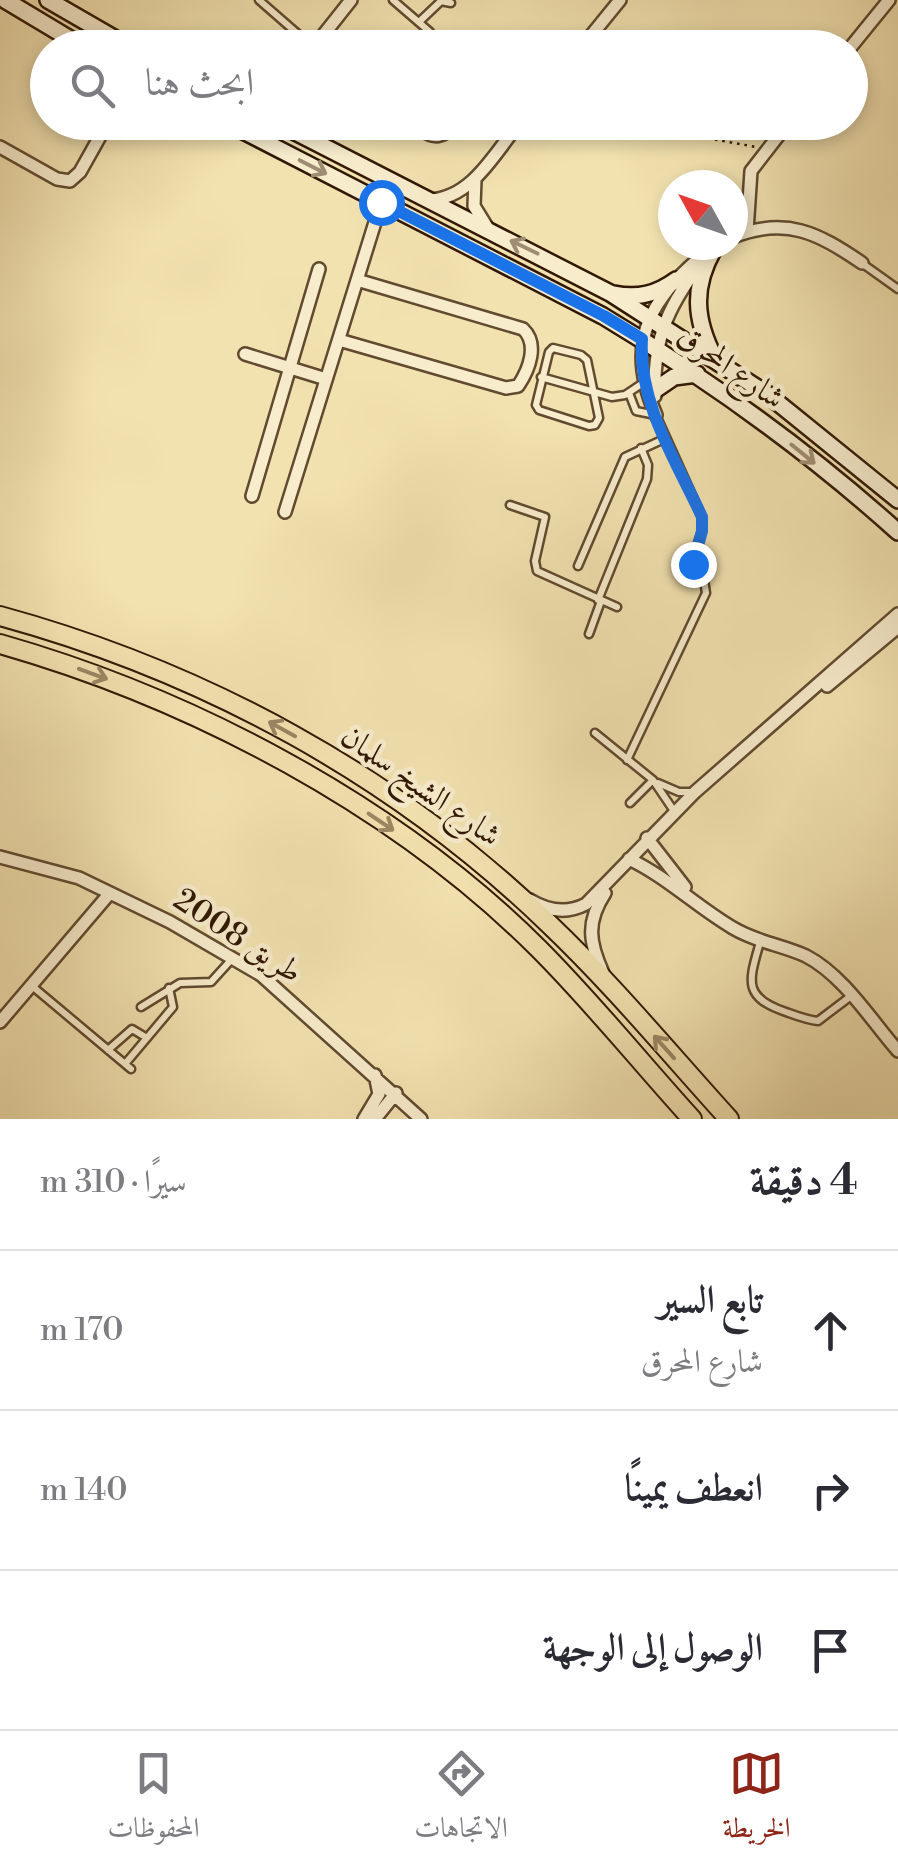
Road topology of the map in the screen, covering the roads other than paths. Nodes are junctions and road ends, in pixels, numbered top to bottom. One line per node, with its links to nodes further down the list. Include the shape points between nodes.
1 (5, 0): 10 (main road)
2 (48, 0): 11 (main road)
3 (259, 0): 12 (lane)
4 (351, 0): 13 (street)
5 (394, 0): 9 (lane)
6 (889, 0): 16 (street)
7 (618, 1): 15 (street)
8 (451, 3): 9 (lane, via 441,2)
9 (419, 22): 14 (lane)
10 (55, 30)
11 (100, 30)
12 (294, 30)
13 (327, 30)
14 (428, 30)
15 (596, 30)
16 (865, 30)
17 (98, 140): 22 (street, via 70,181)
18 (273, 140): 26 (main road, شارع المحرق, one-way to 26)
19 (311, 140): 24 (main road, شارع المحرق)
20 (505, 140): 23 (street)
21 (773, 140): 27 (street, via 750,172)
22 (0, 147)
23 (476, 176): 25 (street, via 456,194); 28 (street, via 474,206)
24 (412, 192): 25 (main road, شارع المحرق); 26 (main road)
25 (430, 200): 28 (main road, شارع المحرق)
26 (381, 202): 35 (street); 41 (main road, شارع المحرق)
27 (748, 211)
28 (490, 230): 38 (main road, شارع المحرق, one-way to 28)
29 (748, 231): 33 (street, via 800,230)
30 (700, 260): 36 (street)
31 (705, 260): 39 (street)
32 (707, 260): 43 (main road, via 696,304)
33 (862, 264): 37 (lane)
34 (319, 268): 44 (street)
35 (358, 280): 40 (street); 40 (street, via 523,329 533,346 523,379 506,388)
36 (676, 280): 38 (main road, via 638,296); 39 (street)
37 (898, 289)
38 (610, 293): 39 (main road, شارع المحرق)
39 (656, 323): 41 (street); 43 (main road, شارع المحرق)
40 (339, 340): 47 (street)
41 (649, 343): 45 (main road, شارع المحرق); 48 (street)
42 (245, 354): 44 (street)
43 (717, 362): 55 (main road, شارع المحرق)
44 (290, 368): 47 (street); 54 (street)
45 (697, 374): 48 (main road); 57 (main road, شارع المحرق, one-way to 57)
46 (541, 377): 49 (lane); 49 (lane, via 548,352 571,352 587,360); 49 (lane, via 539,410 589,426 598,418)
47 (326, 379): 58 (street)
48 (649, 386): 50 (lane); 51 (street)
49 (593, 392): 50 (lane)
50 (629, 393): 51 (lane, via 636,411)
51 (656, 416): 52 (lane)
52 (664, 438): 53 (lane); 70 (lane, via 702,517 693,558 706,593)
53 (641, 448): 61 (lane, via 624,460); 62 (lane, via 647,478)
54 (252, 496)
55 (898, 500)
56 (510, 505): 62 (lane, via 546,518 537,571)
57 (870, 507): 59 (main road, شارع المحرق); 60 (street)
58 (285, 512)
59 (898, 532)
60 (898, 541)
61 (578, 566)
62 (600, 600): 63 (lane); 67 (lane)
63 (617, 608)
64 (898, 614): 72 (street)
65 (0, 616): 78 (main road, شارع الشيخ سلمان, one-way to 65, via 377,786 268,721 137,660)
66 (898, 627): 75 (street)
67 (589, 634)
68 (0, 644): 97 (main road, شارع الشيخ سلمان, one-way to 97, via 200,718 314,779 409,841 538,948)
69 (594, 733): 70 (lane)
70 (627, 760): 71 (lane)
71 (653, 780): 72 (lane); 73 (lane); 74 (lane)
72 (695, 792): 74 (street)
73 (630, 803)
74 (674, 812): 75 (street)
75 (648, 840): 77 (street); 80 (street)
76 (0, 857): 79 (street, طريق 2008)
77 (632, 859): 78 (street, via 575,910 539,905); 80 (street); 84 (street, via 590,924)
78 (506, 885): 84 (main road, شارع الشيخ سلمان)
79 (110, 893): 82 (street, طريق 2008); 83 (street)
80 (700, 906): 81 (street)
81 (760, 942): 86 (street, via 804,956); 86 (lane, via 751,976 761,1002 818,1021)
82 (232, 959): 85 (lane, via 211,982); 92 (street, طريق 2008, via 260,975)
83 (31, 986): 88 (street); 90 (lane)
84 (609, 986): 98 (main road, شارع الشيخ سلمان, one-way to 84)
85 (169, 988): 87 (lane); 89 (lane, via 173,1007)
86 (851, 996): 91 (street)
87 (141, 1007)
88 (0, 1022)
89 (147, 1038): 90 (lane, via 132,1029); 90 (lane, via 128,1067)
90 (108, 1050)
91 (898, 1051)
92 (376, 1075): 93 (street, طريق 2008); 94 (street, via 379,1094)
93 (396, 1093): 95 (street); 96 (street, طريق 2008)
94 (364, 1119)
95 (375, 1119)
96 (422, 1119)
97 (692, 1119)
98 (729, 1119)

